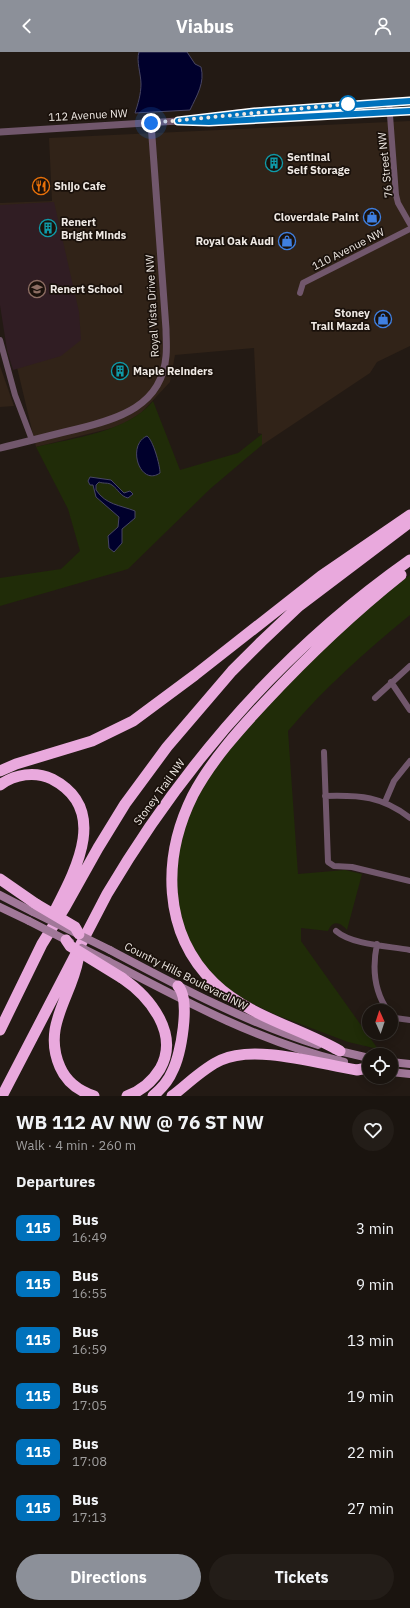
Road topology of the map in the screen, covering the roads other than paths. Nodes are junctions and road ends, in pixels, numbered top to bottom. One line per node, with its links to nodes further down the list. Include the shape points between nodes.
1 (410, 101): 2 (street, 112 Avenue NW)
2 (389, 102): 4 (street, 76 Street NW); 5 (street, 112 Avenue NW, via 239,113)
3 (410, 111): 4 (street, 112 Avenue NW)
4 (390, 112): 5 (street, 112 Avenue NW, via 209,122); 8 (street, 76 Street NW, via 396,195)
5 (178, 121): 6 (street, 112 Avenue NW)
6 (151, 123): 7 (street, 112 Avenue NW); 12 (street, Royal Vista Drive NW, via 166,329 166,357 162,374 147,398 125,415)
7 (0, 132)
8 (410, 224)
9 (410, 229): 10 (street, 110 Avenue NW, via 303,283)
10 (300, 293)
11 (0, 340): 12 (street, via 16,397)
12 (32, 440): 13 (street, Royal Vista Drive NW)
13 (0, 448)
14 (410, 514): 23 (highway, via 321,576 196,675 133,721 92,741)
15 (410, 522): 39 (highway, Stoney Trail NW, via 299,606 204,703 167,747 125,804)
16 (410, 560): 37 (highway, Stoney Trail NW, via 336,617 265,683 206,749 160,810)
17 (410, 568): 48 (highway, via 363,605 325,641 233,738 212,765 193,797 179,831 172,858 170,884 177,921 185,942 203,971 241,1005 326,1042)
18 (410, 666): 19 (street)
19 (391, 682): 20 (street); 21 (street)
20 (375, 698)
21 (410, 710)
22 (324, 752): 28 (street)
23 (47, 754): 24 (highway, via 32,754); 26 (highway)
24 (0, 762)
25 (410, 762): 29 (street, via 394,781)
26 (0, 770)
27 (0, 785): 39 (highway, via 22,775 48,777 74,796 83,815 84,842 68,884 43,934)
28 (325, 796): 29 (street, via 356,795); 32 (street, via 328,862 334,866 352,867)
29 (385, 802): 30 (street)
30 (410, 818)
31 (0, 880): 35 (highway)
32 (410, 881)
33 (0, 895): 35 (main road)
34 (0, 907): 38 (main road, Country Hills Boulevard NW, bridge)
35 (35, 908): 37 (highway, bridge, via 75,927)
36 (336, 931): 40 (street, via 343,937)
37 (81, 936): 42 (main road, Country Hills Boulevard NW, bridge); 56 (highway, Stoney Trail NW); 57 (highway, via 78,964 56,1023 54,1049 67,1078 80,1090)
38 (66, 940): 43 (main road, Country Hills Boulevard NW, bridge); 58 (highway, bridge, via 70,946 133,985 154,1008 162,1023 166,1040 164,1057 156,1075 146,1086)
39 (42, 944): 47 (highway, Stoney Trail NW)
40 (377, 944): 41 (street); 44 (street, via 374,978)
41 (410, 950)
42 (178, 986): 43 (highway); 48 (main road, Country Hills Boulevard NW, via 260,1025)
43 (184, 1001): 51 (main road, Country Hills Boulevard NW, via 269,1040 308,1053); 59 (highway, via 176,1062 168,1080)
44 (384, 1004)
45 (398, 1018): 46 (street)
46 (410, 1020)
47 (0, 1030)
48 (340, 1051): 49 (main road, Country Hills Boulevard NW)
49 (362, 1062)
50 (398, 1063): 52 (main road)
51 (362, 1064)
52 (410, 1064)
53 (362, 1068): 60 (highway, via 356,1070 272,1054 244,1053 212,1064)
54 (398, 1073): 55 (main road)
55 (410, 1074)
56 (2, 1096)
57 (94, 1096)
58 (127, 1096)
59 (153, 1096)
60 (172, 1096)

